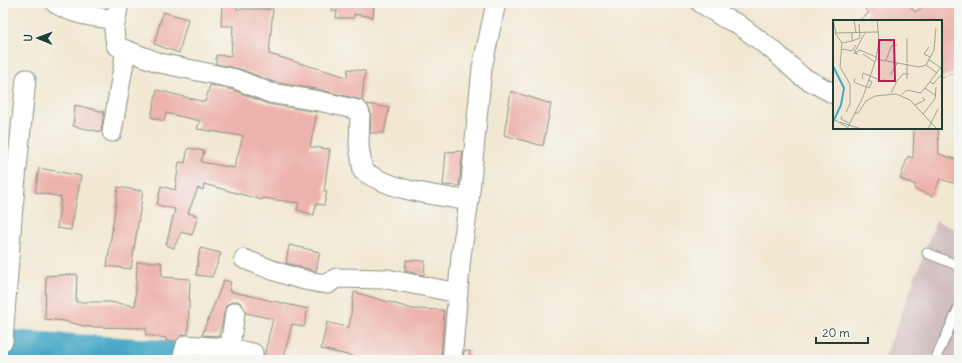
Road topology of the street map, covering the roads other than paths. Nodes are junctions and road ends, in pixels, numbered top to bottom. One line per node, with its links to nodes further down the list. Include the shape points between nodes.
1 (55, 3): 4 (street, via 81,14)
2 (496, 3): 9 (street, via 482,68)
3 (701, 3): 7 (street, via 738,24 801,76)
4 (117, 12): 5 (street, via 114,30 116,45)
5 (126, 50): 8 (street); 9 (street, via 160,63 236,79 270,93 358,110 363,171 393,187)
6 (26, 79): 17 (street)
7 (833, 93)
8 (112, 132)
9 (469, 201): 13 (street)
10 (927, 253): 12 (lane)
11 (244, 260): 13 (street, via 314,282 328,284 336,278 387,279)
12 (959, 266)
13 (458, 294): 21 (street)
14 (959, 307): 16 (lane)
15 (235, 312): 18 (street)
16 (956, 318): 22 (lane)
17 (4, 333)
18 (226, 352): 19 (street); 20 (street, via 192,344 186,345)
19 (253, 353)
20 (183, 355)
21 (452, 360)
22 (935, 360)

